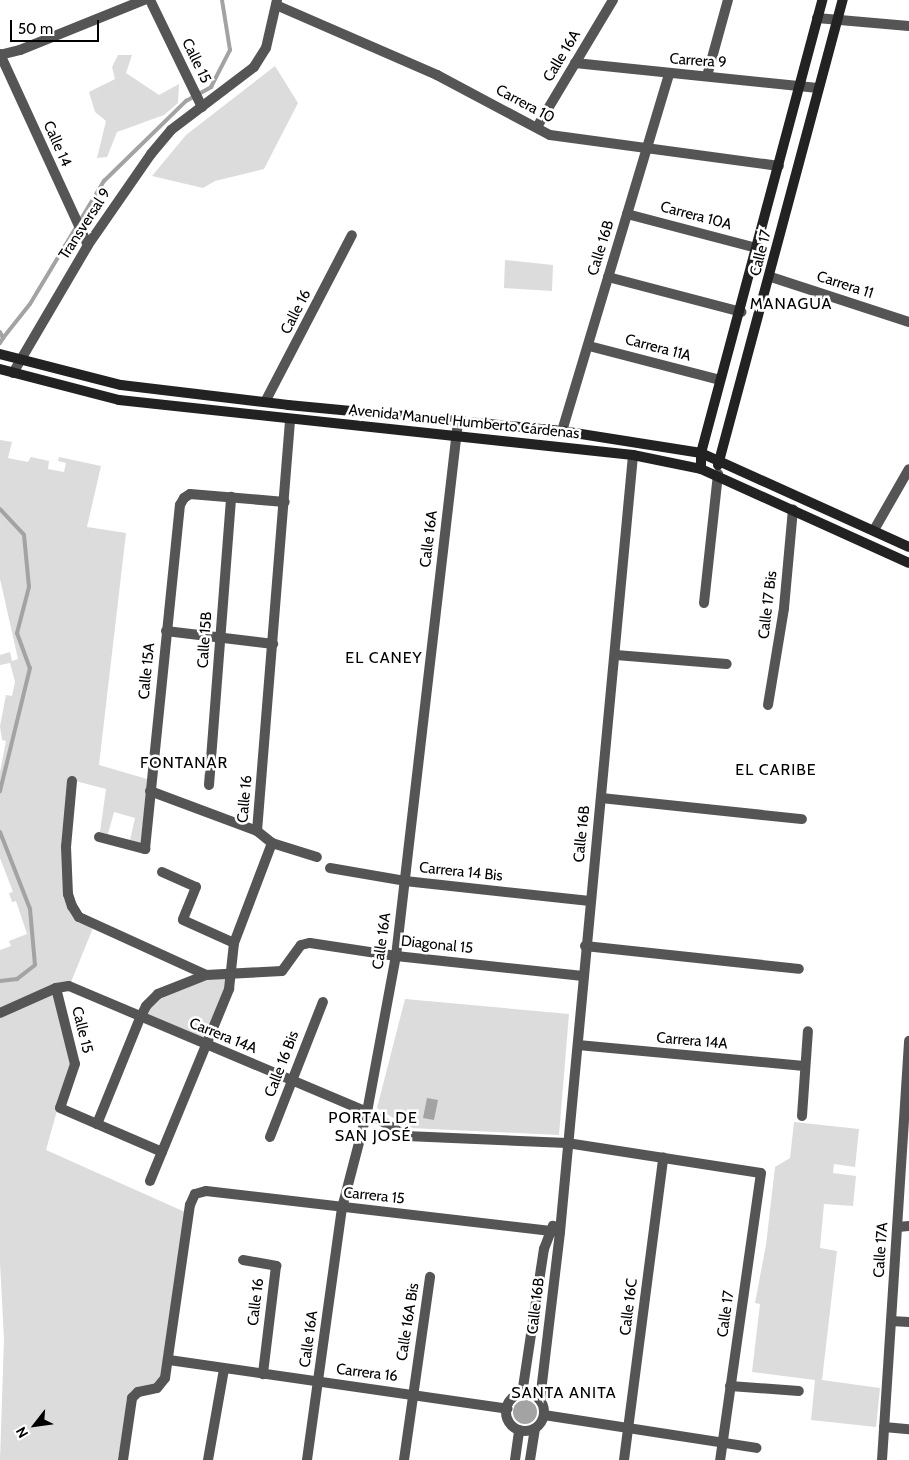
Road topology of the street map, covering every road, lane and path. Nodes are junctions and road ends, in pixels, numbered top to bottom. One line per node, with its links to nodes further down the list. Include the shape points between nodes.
1 (144, 0): 11 (street, via 20,50)
2 (150, 0): 17 (street, Calle 15)
3 (613, 0): 12 (street, Calle 16A)
4 (728, 0): 14 (street)
5 (822, 0): 8 (main road, Calle 17)
6 (843, 0): 9 (main road, Calle 17)
7 (276, 3): 17 (street, via 266,48 254,67); 18 (street, Carrera 10, via 437,75)
8 (817, 18): 9 (street); 15 (main road, Calle 17)
9 (838, 20): 10 (street); 16 (main road, Calle 17)
10 (909, 26)
11 (0, 54): 23 (street, Calle 14)
12 (575, 63): 13 (street, Carrera 9); 18 (street, Calle 16A)
13 (669, 74): 14 (street, Carrera 9); 19 (street, Calle 16B)
14 (707, 76): 15 (street, Carrera 9)
15 (798, 85): 16 (street, Carrera 9); 20 (main road, Calle 17)
16 (818, 88): 25 (main road, Calle 17)
17 (201, 105): 23 (street, Transversal 9, via 171,130 150,154)
18 (537, 127): 19 (street, Carrera 10, via 550,135)
19 (648, 147): 20 (street, Carrera 10); 21 (street, Calle 16B)
20 (779, 166): 24 (main road, Calle 17)
21 (627, 214): 24 (street, Carrera 10A); 26 (street, Calle 16B)
22 (352, 235): 35 (street, Calle 16)
23 (88, 245): 31 (street, Transversal 9)
24 (757, 248): 27 (main road, Calle 17)
25 (771, 277): 28 (street, Carrera 11); 42 (main road, Calle 17)
26 (608, 278): 27 (street); 29 (street, Calle 16B)
27 (740, 312): 34 (main road, Calle 17)
28 (909, 322)
29 (589, 346): 34 (street, Carrera 11A); 38 (street, Calle 16B)
30 (0, 354): 31 (main road, Avenida Manuel Humberto Cárdenas)
31 (22, 361): 33 (street, Transversal 9); 35 (main road, Avenida Manuel Humberto Cárdenas, via 121,385)
32 (0, 369): 33 (main road, Avenida Manuel Humberto Cárdenas)
33 (13, 374): 36 (main road, Avenida Manuel Humberto Cárdenas, via 120,400)
34 (720, 380): 40 (main road, Calle 17)
35 (265, 402): 37 (main road, Avenida Manuel Humberto Cárdenas)
36 (290, 420): 39 (main road, Avenida Manuel Humberto Cárdenas); 47 (street, Calle 16)
37 (458, 422): 38 (main road, Avenida Manuel Humberto Cárdenas); 39 (street, Calle 16A)
38 (562, 431): 40 (main road, Avenida Manuel Humberto Cárdenas)
39 (456, 435): 41 (main road, Avenida Manuel Humberto Cárdenas); 70 (street, Calle 16A)
40 (701, 453): 42 (main road, Avenida Manuel Humberto Cárdenas); 43 (main road, Calle 17)
41 (633, 455): 43 (main road, Avenida Manuel Humberto Cárdenas); 56 (street, Calle 16B)
42 (718, 458): 45 (main road, Calle 17); 49 (main road, Avenida Manuel Humberto Cárdenas)
43 (701, 469): 45 (main road, Avenida Manuel Humberto Cárdenas)
44 (909, 469): 49 (street)
45 (718, 474): 48 (main road, Avenida Manuel Humberto Cárdenas); 52 (street, Calle 17)
46 (232, 497): 47 (street); 53 (street, Calle 15A, via 190,494 180,505); 54 (street, Calle 15B)
47 (284, 502): 55 (street, Calle 16)
48 (793, 509): 51 (main road, Avenida Manuel Humberto Cárdenas); 58 (street, Calle 17 Bis, via 784,608)
49 (874, 530): 50 (main road, Avenida Manuel Humberto Cárdenas)
50 (909, 547)
51 (909, 563)
52 (704, 603)
53 (166, 631): 54 (street); 61 (street, Calle 15A)
54 (220, 638): 55 (street); 60 (street, Calle 15B)
55 (273, 644): 64 (street, Calle 16)
56 (616, 655): 57 (street); 62 (street, Calle 16B)
57 (727, 664)
58 (768, 705)
59 (72, 781): 77 (street, via 66,847 68,894 72,906 80,917)
60 (209, 785)
61 (150, 790): 64 (street); 65 (street, Calle 15A, via 145,849)
62 (601, 798): 63 (street); 71 (street, Calle 16B)
63 (802, 819)
64 (257, 831): 66 (street, Calle 16)
65 (99, 837)
66 (272, 843): 67 (street); 72 (street)
67 (317, 857)
68 (330, 868): 70 (street, Carrera 14 Bis)
69 (162, 872): 72 (street, via 196,887 183,920)
70 (406, 881): 71 (street, Carrera 14 Bis); 74 (street, Calle 16A)
71 (590, 901): 73 (street, Calle 16B)
72 (234, 943): 76 (street)
73 (585, 946): 75 (street); 78 (street, Calle 16B)
74 (396, 956): 76 (street, Diagonal 15, via 310,943 295,950 289,965 282,971); 78 (street, Diagonal 15); 89 (street, Calle 16A)
75 (799, 969)
76 (228, 972): 77 (street, Diagonal 15); 85 (street, via 229,989)
77 (206, 975): 82 (street, Diagonal 15, via 158,994)
78 (583, 976): 86 (street, Calle 16B)
79 (56, 988): 81 (street); 82 (street, Carrera 14A, via 69,986); 91 (street, Calle 15, via 75,1064 60,1108)
80 (323, 1002): 88 (street, Calle 16 Bis)
81 (0, 1013)
82 (140, 1018): 85 (street, Carrera 14A); 91 (street)
83 (808, 1031): 87 (street)
84 (909, 1042): 99 (street, Calle 17A)
85 (204, 1045): 88 (street, Carrera 14A); 94 (street)
86 (578, 1045): 87 (street, Carrera 14A); 93 (street, Calle 16B)
87 (804, 1066): 90 (street)
88 (290, 1080): 89 (street, Carrera 14A); 92 (street, Calle 16 Bis)
89 (367, 1112): 93 (street, Carrera 14A, via 406,1136); 98 (street, Calle 16A)
90 (802, 1116)
91 (96, 1124): 94 (street)
92 (270, 1137)
93 (567, 1143): 95 (street, Carrera 14A); 101 (street, Calle 16B, via 560,1215)
94 (162, 1152): 97 (street)
95 (663, 1158): 96 (street, Carrera 14A); 121 (street, Calle 16C)
96 (762, 1173): 112 (street, Calle 17)
97 (150, 1181)
98 (342, 1208): 101 (street, Carrera 15); 108 (street, Carrera 15, via 206,1191 195,1194 190,1205); 111 (street, Calle 16A)
99 (898, 1226): 100 (street); 102 (street, Calle 17A)
100 (909, 1226)
101 (555, 1231): 115 (street, Calle 16B, via 544,1249); 116 (street, Calle 16B)
102 (897, 1238): 103 (street); 106 (street, Calle 17A)
103 (909, 1239)
104 (244, 1260): 110 (street, Calle 16, via 276,1266)
105 (430, 1277): 114 (street, Calle 16A Bis)
106 (891, 1320): 107 (street); 119 (street, Calle 17A)
107 (909, 1322)
108 (169, 1360): 109 (street, Carrera 16); 126 (street, via 161,1385 138,1392 132,1398)
109 (224, 1369): 110 (street, Carrera 16); 127 (street)
110 (263, 1374): 111 (street, Carrera 16)
111 (319, 1382): 114 (street, Carrera 16); 128 (street, Calle 16A)
112 (730, 1386): 113 (street); 124 (street, Calle 17)
113 (799, 1392)
114 (412, 1394): 117 (street, Carrera 16); 129 (street, Calle 16A Bis)
115 (522, 1394): 116 (street); 117 (street, via 513,1398)
116 (540, 1400): 118 (street)
117 (507, 1409): 123 (street, via 509,1422)
118 (544, 1415): 120 (street); 121 (street)
119 (884, 1427): 122 (street); 134 (street, Calle 17A)
120 (535, 1428): 123 (street); 131 (street)
121 (629, 1429): 124 (street); 132 (street, Calle 16C)
122 (909, 1429)
123 (519, 1430): 130 (street)
124 (722, 1441): 125 (street); 133 (street, Calle 17)
125 (756, 1448)
126 (123, 1460)
127 (208, 1460)
128 (307, 1460)
129 (404, 1460)
130 (515, 1460)
131 (530, 1460)
132 (624, 1460)
133 (720, 1460)
134 (882, 1460)

